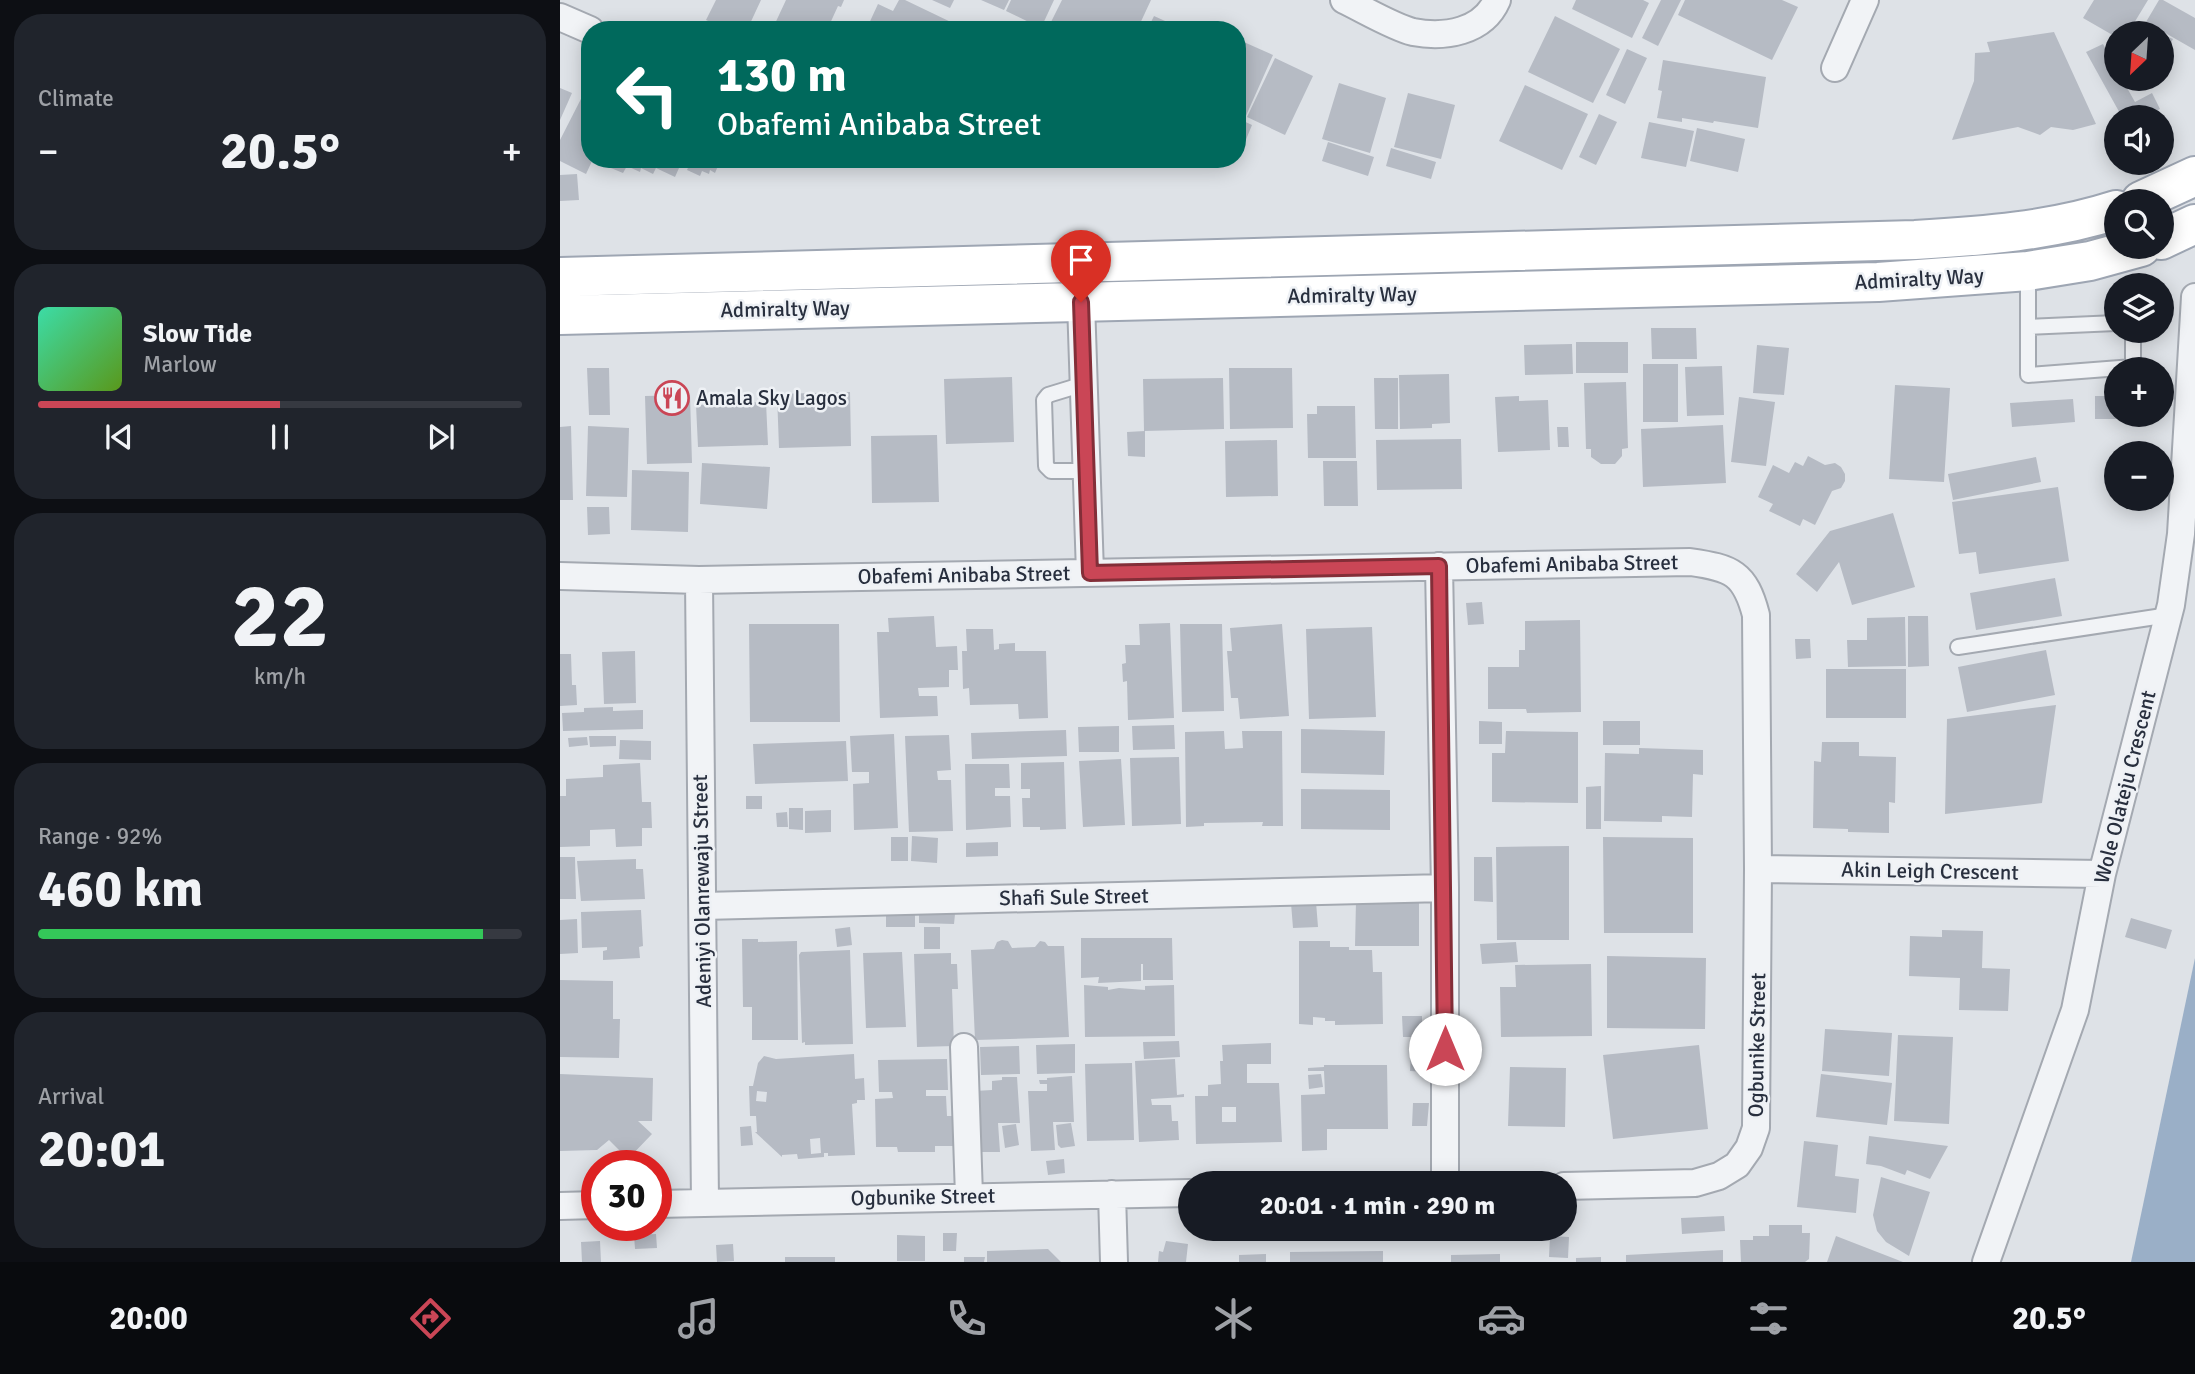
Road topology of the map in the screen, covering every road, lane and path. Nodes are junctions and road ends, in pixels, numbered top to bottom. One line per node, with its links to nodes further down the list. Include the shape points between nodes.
1 (1344, 0): 2 (street, via 1412,31 1447,34 1479,24)
2 (1497, 0)
3 (1865, 0): 6 (street)
4 (560, 17): 5 (street)
5 (581, 26)
6 (1835, 68)
7 (2195, 176): 8 (main road)
8 (2167, 189)
9 (2104, 214): 14 (main road, Admiralty Way, via 1984,236 1915,240)
10 (2195, 224): 11 (main road)
11 (2174, 234)
12 (2104, 257): 13 (main road, Admiralty Way)
13 (2028, 271): 16 (main road, Admiralty Way, via 1878,282); 19 (lane)
14 (560, 277)
15 (2195, 298): 27 (street, Wole Olateju Crescent, via 2181,534)
16 (1081, 302): 17 (main road, Admiralty Way); 21 (street)
17 (560, 315)
18 (2104, 324): 19 (lane)
19 (2028, 327): 20 (lane, via 2028,375 2133,367)
20 (2133, 343)
21 (1084, 384): 22 (street); 22 (lane, via 1044,400 1046,466 1051,471)
22 (1087, 471): 24 (street)
23 (1439, 566): 24 (street, Obafemi Anibaba Street); 29 (street, Obafemi Anibaba Street, via 1690,562 1715,565 1735,575 1750,590 1756,615); 31 (street)
24 (1090, 573): 26 (street, Obafemi Anibaba Street)
25 (560, 576): 26 (street, Obafemi Anibaba Street)
26 (699, 580): 32 (street, Adeniyi Olanrewaju Street)
27 (2169, 615): 28 (lane); 30 (street, Wole Olateju Crescent)
28 (1958, 648)
29 (1758, 869): 30 (street, Akin Leigh Crescent); 35 (street, Ogbunike Street, via 1756,1128 1749,1148 1728,1171 1695,1183)
30 (2102, 873): 44 (street, Wole Olateju Crescent, via 2075,1010)
31 (1445, 888): 32 (street, Shafi Sule Street); 34 (street)
32 (703, 905): 39 (street, Adeniyi Olanrewaju Street)
33 (964, 1047): 38 (street)
34 (1445, 1171)
35 (1577, 1186)
36 (1178, 1193): 37 (street, Ogbunike Street)
37 (1112, 1194): 38 (street, Ogbunike Street); 43 (street)
38 (969, 1196): 39 (street, Ogbunike Street)
39 (705, 1203): 40 (street, Ogbunike Street)
40 (672, 1204)
41 (581, 1205): 42 (street)
42 (560, 1206)
43 (1114, 1262)
44 (1986, 1262)

